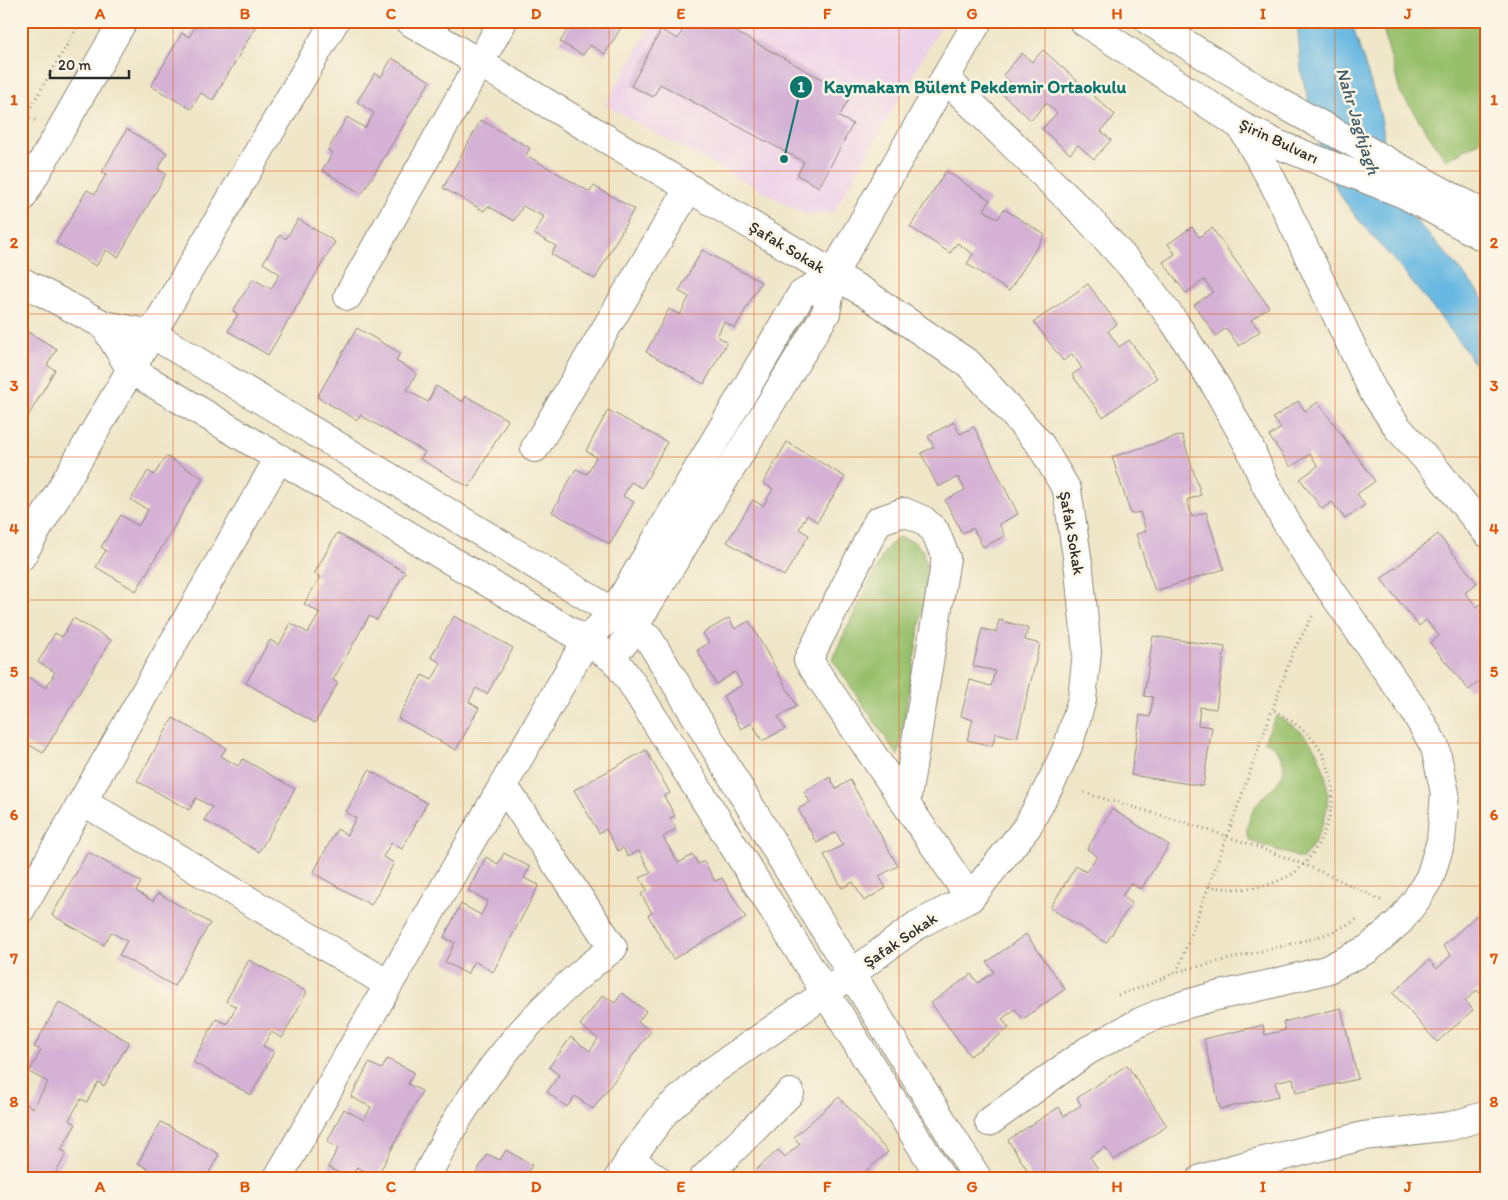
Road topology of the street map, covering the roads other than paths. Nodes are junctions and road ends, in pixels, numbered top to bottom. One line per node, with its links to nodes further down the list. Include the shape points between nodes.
1 (123, 21): 13 (street)
2 (335, 21): 20 (street)
3 (409, 21): 8 (street, Şafak Sokak)
4 (503, 21): 8 (street)
5 (978, 21): 9 (street)
6 (1083, 21): 10 (street, Şirin Bulvarı)
7 (1148, 21): 11 (street, Şirin Bulvarı)
8 (479, 63): 12 (street, Şafak Sokak); 18 (street)
9 (945, 78): 16 (street); 39 (street, via 1084,214 1142,278 1175,323 1218,388 1285,520 1414,710 1435,747 1445,793 1441,841 1430,877 1400,921 1368,949 1326,970 1212,997 1140,1022 1087,1051)
10 (1241, 126): 11 (street, Şirin Bulvarı, via 1277,144); 24 (street, via 1273,182 1372,390 1398,428)
11 (1407, 184): 14 (street, Şirin Bulvarı); 15 (street, Şirin Bulvarı)
12 (688, 188): 16 (street, Şafak Sokak); 22 (street)
13 (21, 199)
14 (1487, 216)
15 (1487, 239)
16 (833, 274): 26 (street, via 826,313); 32 (street, Şafak Sokak, via 969,364 1040,444 1067,490 1080,570 1087,652 1082,699 1068,746 1027,827)
17 (21, 282): 19 (street)
18 (348, 296)
19 (104, 325): 20 (street); 21 (street)
20 (152, 334): 21 (street); 26 (street)
21 (131, 370): 23 (street); 25 (street)
22 (535, 448)
23 (279, 458): 27 (street); 30 (street)
24 (1487, 533)
25 (21, 557)
26 (623, 620): 27 (street); 28 (street); 34 (street, via 649,639)
27 (586, 641): 28 (street); 29 (street)
28 (613, 658): 36 (street)
29 (503, 785): 35 (street); 42 (street, via 613,948 557,994 506,1050 465,1106)
30 (84, 802): 33 (street); 35 (street)
31 (906, 803): 31 (street, via 808,660 878,521 904,512 923,520 936,531 946,558); 32 (street)
32 (970, 898): 34 (street, Şafak Sokak, via 917,924)
33 (21, 910)
34 (851, 974): 36 (street, Şafak Sokak); 46 (street)
35 (388, 984): 41 (street)
36 (826, 992): 40 (street, Şafak Sokak, via 708,1074 666,1111); 45 (street)
37 (790, 1093): 44 (street)
38 (1487, 1115): 47 (street, via 1451,1126 1363,1136)
39 (989, 1122)
40 (624, 1169): 43 (street)
41 (277, 1179)
42 (425, 1179)
43 (657, 1179)
44 (702, 1179)
45 (942, 1179)
46 (978, 1179)
47 (1201, 1179)

